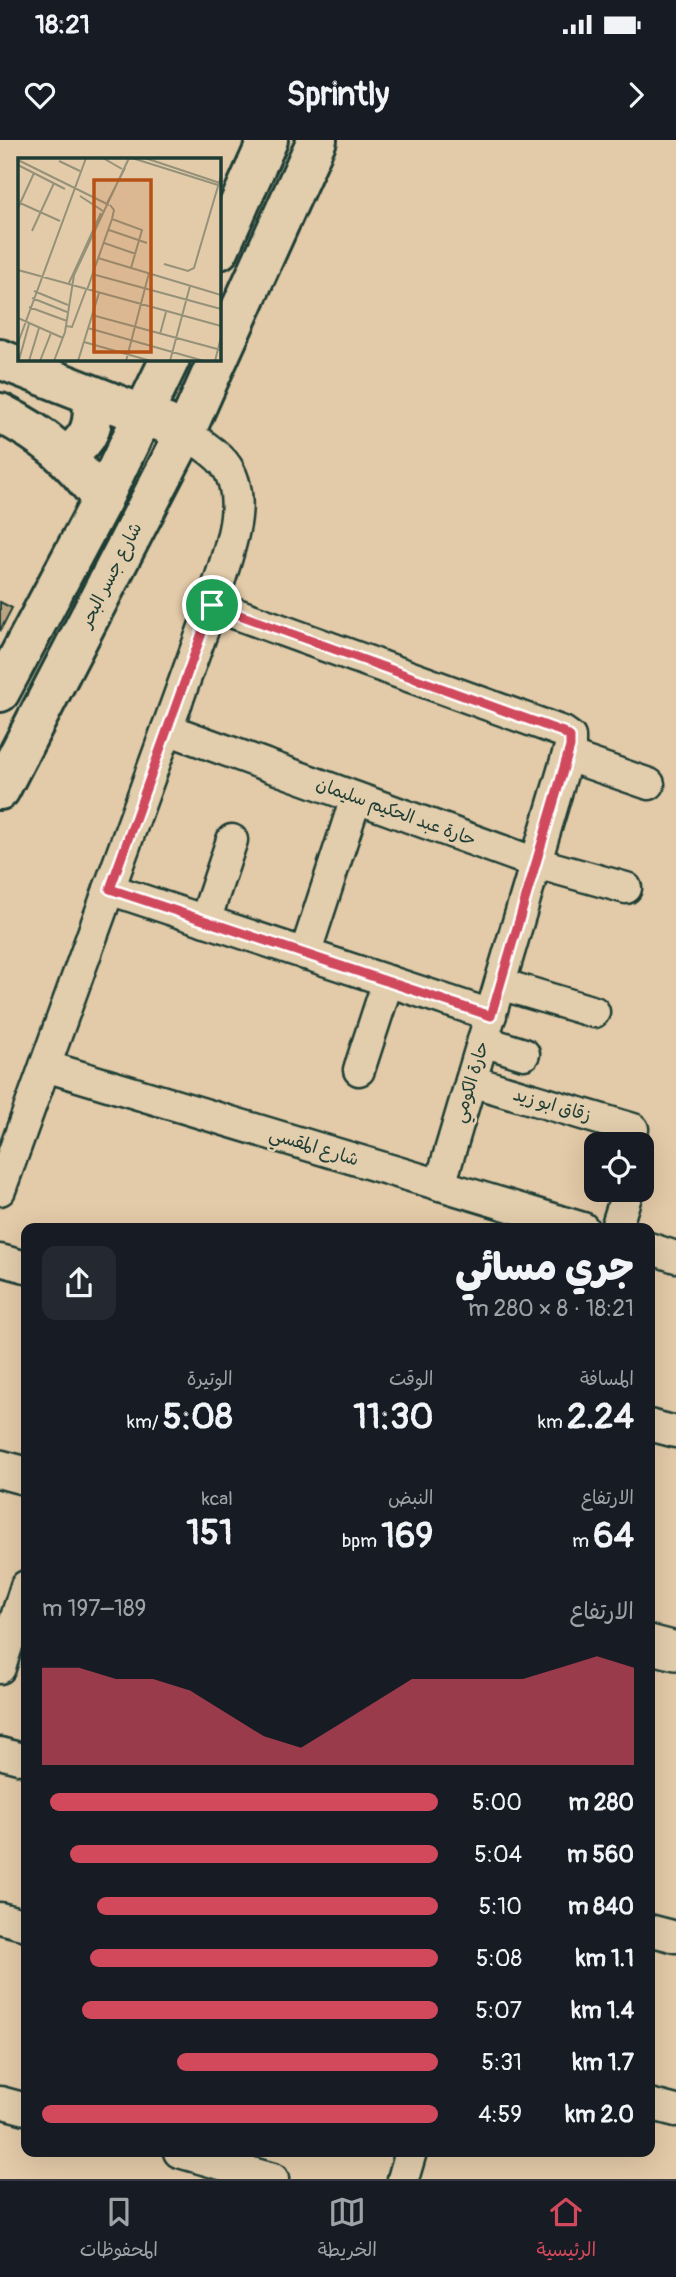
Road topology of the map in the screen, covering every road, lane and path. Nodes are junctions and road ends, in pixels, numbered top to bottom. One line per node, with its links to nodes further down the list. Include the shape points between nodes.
1 (268, 140): 3 (main road)
2 (317, 140): 4 (main road, شارع جسر البحر)
3 (220, 248)
4 (220, 354)
5 (0, 359): 8 (main road)
6 (170, 360): 10 (main road)
7 (217, 360): 11 (main road, شارع جسر البحر)
8 (92, 397): 10 (main road); 12 (main road, via 91,433)
9 (0, 413): 12 (main road)
10 (145, 414): 11 (main road); 13 (main road)
11 (184, 433): 14 (street, via 225,464 237,493 234,523); 19 (main road, شارع جسر البحر)
12 (67, 455): 13 (main road)
13 (102, 500): 15 (main road)
14 (212, 605): 16 (street); 17 (street, via 563,732)
15 (0, 692)
16 (167, 729): 20 (street, حارة عبد الحكيم سليمان); 24 (street)
17 (569, 747): 18 (street); 22 (street, حارة الكومي)
18 (649, 784)
19 (0, 790)
20 (356, 798): 22 (street, حارة عبد الحكيم سليمان); 26 (street)
21 (232, 840): 25 (street)
22 (537, 863): 23 (street, حارة عبد الحكيم سليمان); 28 (street, حارة الكومي)
23 (626, 888)
24 (110, 889): 25 (street); 32 (street)
25 (205, 920): 26 (street)
26 (305, 954): 27 (street)
27 (388, 981): 30 (street); 33 (street)
28 (500, 984): 29 (street); 30 (street, حارة الكومي)
29 (594, 1012)
30 (487, 1028): 31 (street); 34 (street, حارة الكومي)
31 (524, 1054)
32 (45, 1066): 36 (street, شارع المقسي); 37 (street)
33 (359, 1070)
34 (471, 1081): 35 (street, زقاق ابو زيد); 36 (street, حارة الكومي)
35 (633, 1129)
36 (440, 1185): 39 (street, شارع المقسي)
37 (0, 1190)
38 (624, 1202): 40 (street)
39 (566, 1223)
40 (618, 1223)
41 (655, 1250): 42 (street)
42 (676, 1256)
43 (0, 1260): 44 (street)
44 (21, 1266)
45 (655, 1426): 46 (street)
46 (676, 1432)
47 (0, 1469): 48 (street)
48 (21, 1475)
49 (21, 1602): 52 (street)
50 (655, 1646): 51 (street)
51 (676, 1651)
52 (0, 1668)
53 (0, 1753): 54 (street)
54 (21, 1759)
55 (0, 1918): 56 (street)
56 (21, 1924)
57 (655, 1932): 58 (street)
58 (676, 1937)
59 (0, 2102): 61 (street)
60 (655, 2106): 62 (street)
61 (21, 2108)
62 (676, 2111)
63 (196, 2157): 65 (street)
64 (410, 2157): 66 (street)
65 (273, 2179)
66 (404, 2179)

